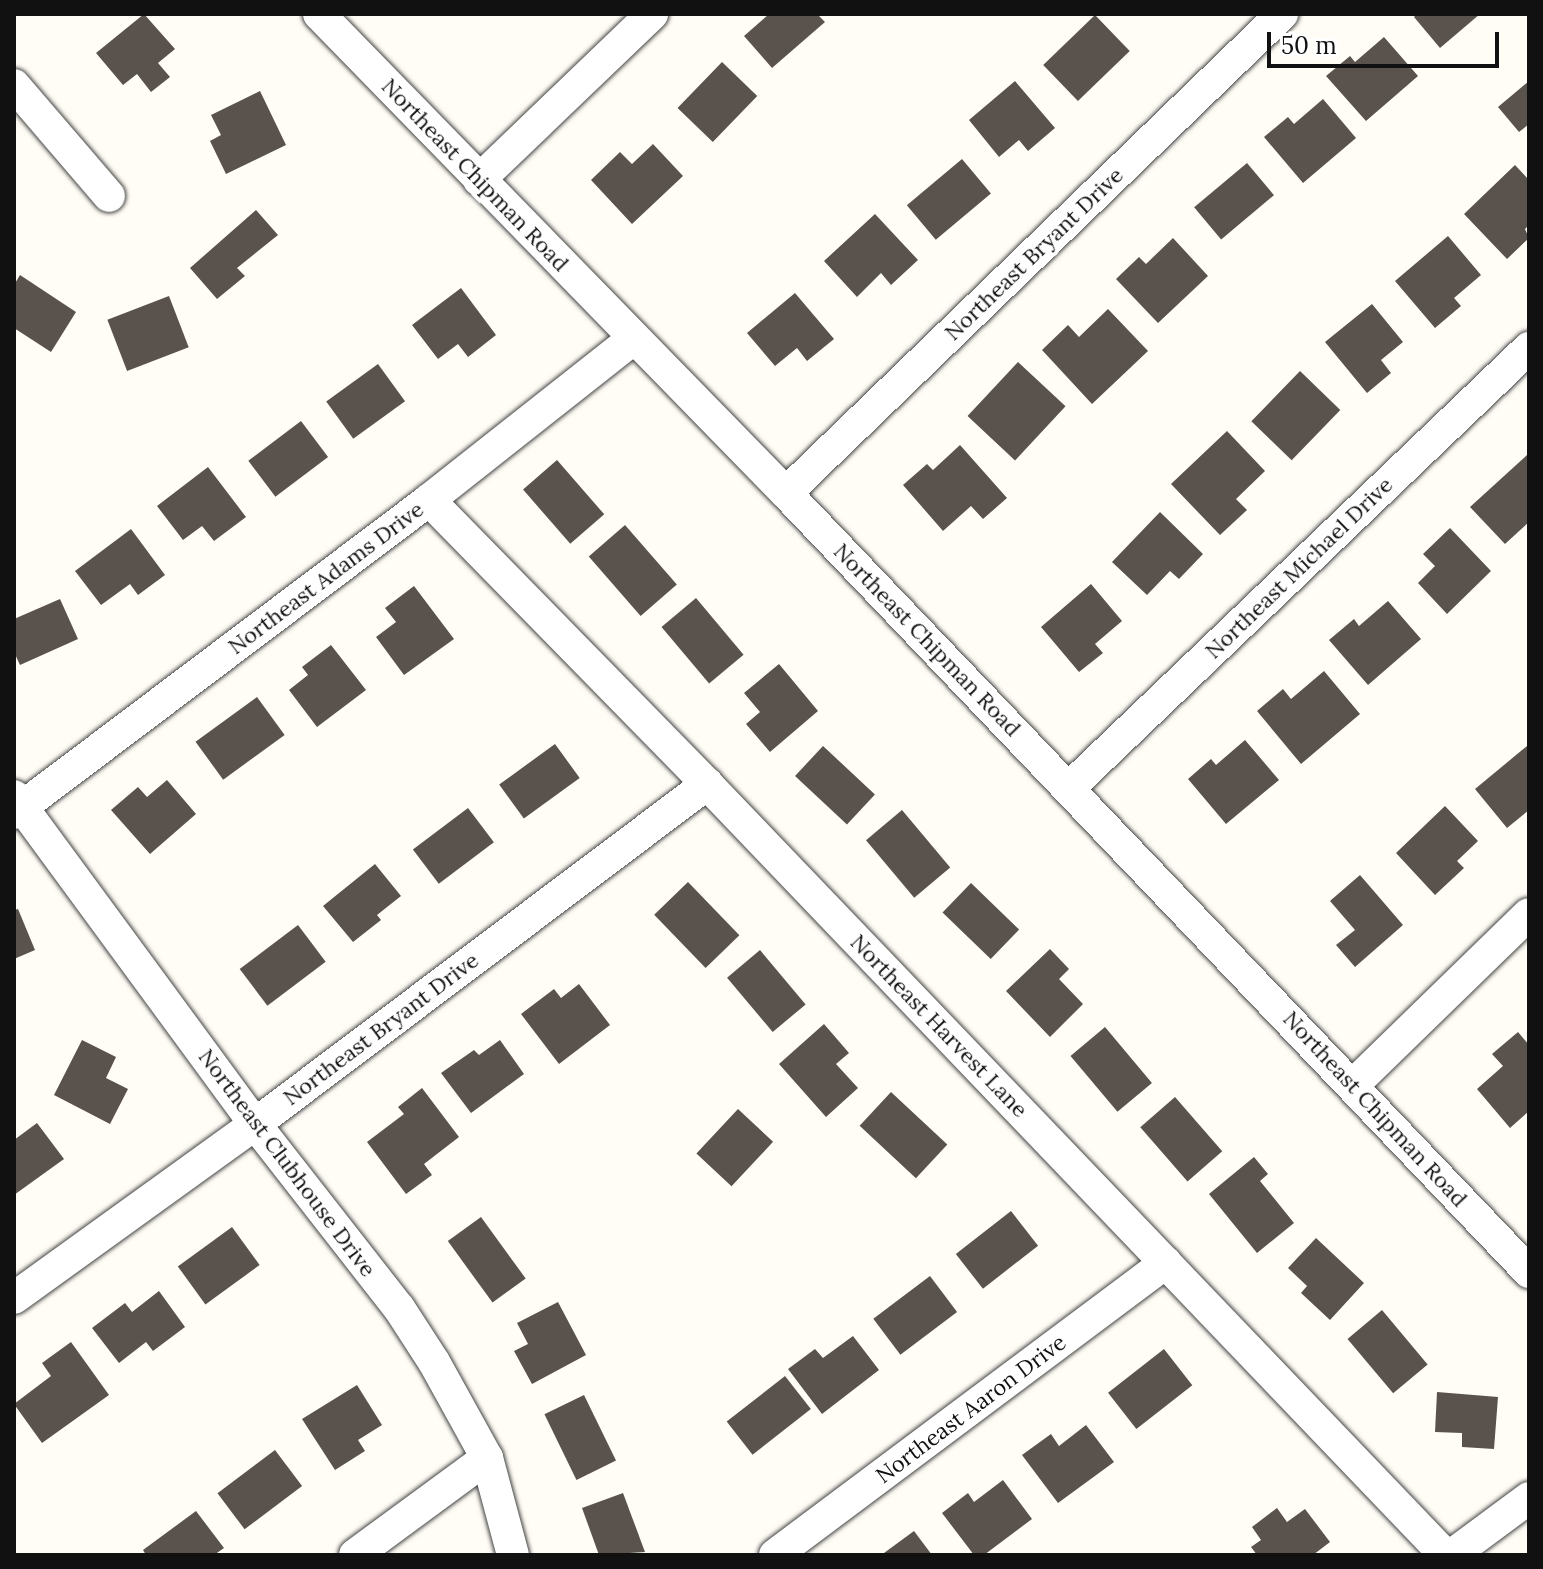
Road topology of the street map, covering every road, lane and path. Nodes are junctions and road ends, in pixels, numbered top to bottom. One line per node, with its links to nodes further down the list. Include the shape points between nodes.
1 (319, 14): 5 (street, Northeast Chipman Road)
2 (652, 14): 5 (street)
3 (1282, 14): 9 (street, Northeast Bryant Drive)
4 (14, 85): 6 (street)
5 (479, 180): 7 (street, Northeast Chipman Road)
6 (109, 196)
7 (634, 338): 9 (street, Northeast Chipman Road); 10 (street, Northeast Adams Drive)
8 (1529, 348): 12 (street, Northeast Michael Drive)
9 (786, 493): 12 (street, Northeast Chipman Road)
10 (429, 500): 11 (street, Northeast Harvest Lane); 13 (street, Northeast Adams Drive)
11 (707, 784): 16 (street, Northeast Bryant Drive); 17 (street, Northeast Harvest Lane)
12 (1069, 788): 15 (street, Northeast Chipman Road)
13 (17, 805): 16 (street, Northeast Clubhouse Drive)
14 (1529, 914): 15 (street)
15 (1353, 1085): 18 (street, Northeast Chipman Road)
16 (255, 1124): 19 (street, Northeast Bryant Drive); 20 (street, Northeast Clubhouse Drive, via 399,1308)
17 (1166, 1263): 24 (street, Northeast Aaron Drive); 25 (street, Northeast Harvest Lane)
18 (1529, 1272)
19 (14, 1298)
20 (487, 1458): 22 (street); 23 (street, Northeast Clubhouse Drive)
21 (1529, 1498): 26 (street)
22 (355, 1555)
23 (513, 1555)
24 (775, 1555)
25 (1445, 1555)
26 (1452, 1555)

